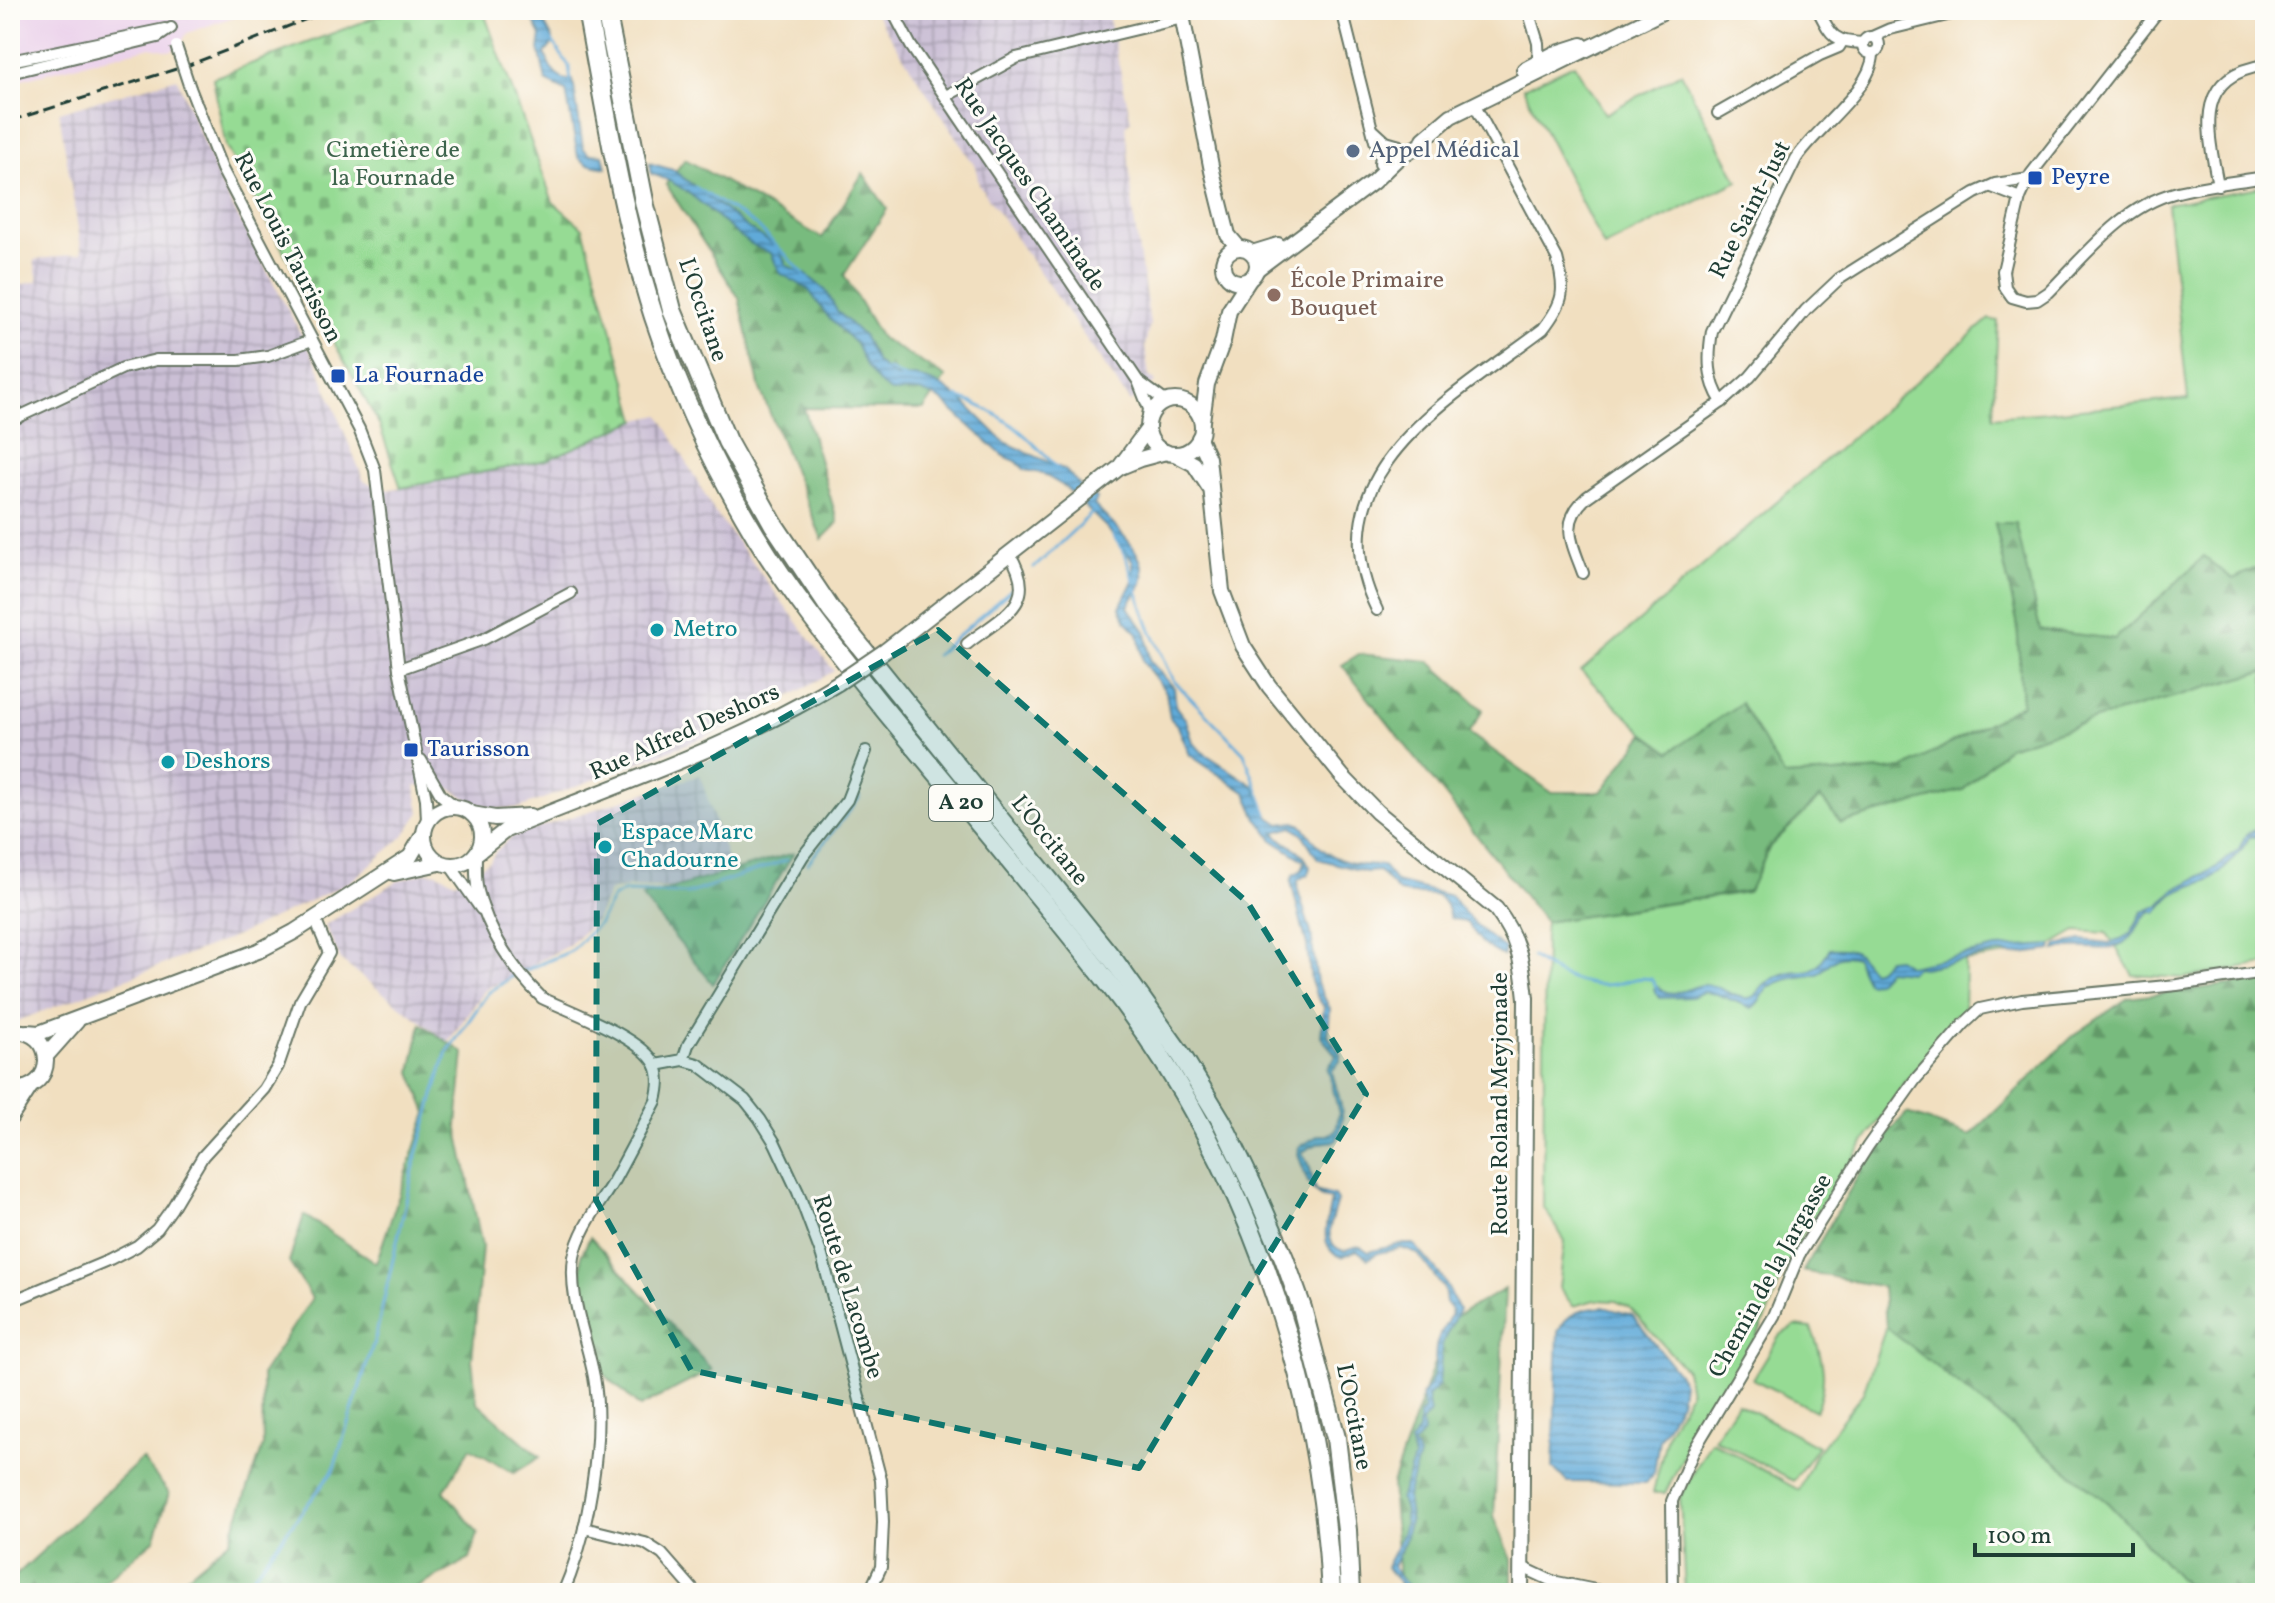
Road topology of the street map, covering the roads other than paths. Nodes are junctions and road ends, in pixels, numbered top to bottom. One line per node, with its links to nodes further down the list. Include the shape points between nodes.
1 (587, 10): 88 (highway, L'Occitane / A 20, via 625,207 654,317 708,447 749,523 812,618 1108,983 1207,1137 1244,1213 1277,1298 1306,1404 1323,1491)
2 (606, 10): 89 (highway, L'Occitane / A 20, via 645,206 672,310 727,441 831,610 1115,962 1182,1056 1257,1195 1302,1308 1336,1438)
3 (892, 10): 24 (street, Rue Jacques Chaminade)
4 (1342, 10): 27 (street)
5 (1528, 10): 16 (street)
6 (1666, 10): 19 (main road)
7 (1818, 10): 13 (street)
8 (1968, 10): 12 (street)
9 (2159, 10): 33 (street)
10 (1182, 14): 24 (street, via 1016,58); 31 (main road)
11 (171, 28): 20 (street); 23 (street, via 158,37); 43 (street, Rue Louis Taurisson, bridge, via 222,169)
12 (1899, 28): 14 (street); 17 (street, Rue Saint-Just)
13 (1830, 32): 15 (street); 18 (street)
14 (1867, 40): 15 (street); 17 (street, via 1865,51)
15 (1842, 42): 18 (street)
16 (1538, 43): 19 (street); 22 (street)
17 (1876, 52): 47 (street, Rue Saint-Just, via 1853,95 1796,159 1712,331 1709,371)
18 (1820, 55): 26 (street)
19 (1556, 59): 22 (main road)
20 (10, 61)
21 (2265, 65): 34 (street, via 2231,76 2213,96 2208,130)
22 (1539, 67): 25 (main road, via 1498,83)
23 (10, 73)
24 (946, 96): 45 (street, Rue Jacques Chaminade)
25 (1478, 103): 28 (main road, via 1451,116); 58 (street, via 1557,258 1563,297 1543,329 1407,435 1378,472 1360,536 1360,564)
26 (1718, 113)
27 (1373, 130): 29 (street); 30 (street)
28 (1424, 139): 29 (main road); 36 (main road, via 1373,182)
29 (1400, 146): 30 (main road)
30 (1380, 164): 36 (main road)
31 (1212, 171): 39 (main road, via 1228,235); 40 (main road)
32 (2265, 177): 34 (street)
33 (2029, 179): 35 (street); 37 (street)
34 (2218, 185): 37 (street, via 2147,204 2121,221 2049,292 2026,301 2012,297 2003,280)
35 (1990, 187): 37 (street); 47 (street, via 1839,279)
36 (1348, 193): 38 (main road)
37 (2020, 198)
38 (1310, 223): 39 (main road, via 1278,245); 41 (main road)
39 (1245, 250): 40 (main road, via 1228,252); 41 (main road, via 1255,257)
40 (1223, 268): 41 (main road, via 1233,282); 42 (main road)
41 (1253, 275): 42 (main road)
42 (1229, 304): 44 (main road)
43 (312, 340): 48 (street, via 268,356 156,360 123,368); 60 (street, Rue Louis Taurisson, via 375,470)
44 (1213, 366): 46 (main road); 49 (main road)
45 (1138, 381): 46 (street, Rue Jacques Chaminade); 50 (street, Rue Jacques Chaminade, via 1149,409)
46 (1172, 400): 49 (main road, via 1193,407); 50 (main road, via 1153,410)
47 (1722, 402): 56 (street, via 1580,503 1570,530)
48 (10, 421)
49 (1201, 421): 51 (main road)
50 (1147, 427): 52 (main road, via 1154,444); 53 (main road)
51 (1199, 438): 52 (main road, via 1189,449); 54 (main road, Route Roland Meyjonade, via 1208,458)
52 (1171, 453): 53 (main road); 54 (main road, via 1194,464)
53 (1119, 468): 55 (main road)
54 (1211, 490): 84 (main road, Route Roland Meyjonade, via 1222,591 1243,646 1269,686 1377,812 1496,909 1519,947 1526,998)
55 (1009, 553): 59 (street, via 1023,579 1022,595); 65 (main road, Rue Alfred Deshors, bridge, via 885,651 803,705 704,753)
56 (1583, 573)
57 (571, 593): 60 (street, via 484,639)
58 (1377, 610)
59 (967, 644)
60 (399, 669): 61 (street, Rue Louis Taurisson)
61 (417, 751): 63 (street, via 441,795); 66 (street)
62 (866, 751): 77 (street, via 847,800 780,892)
63 (456, 807): 64 (main road); 66 (main road, via 440,810)
64 (472, 814): 65 (main road); 67 (main road, via 482,836)
65 (547, 814): 67 (main road, via 506,830)
66 (425, 828): 68 (main road, via 428,852); 69 (main road, via 410,857)
67 (477, 853): 68 (main road, via 460,864); 70 (street, via 477,888)
68 (445, 864): 69 (main road); 70 (street)
69 (379, 879): 71 (main road)
70 (486, 914): 78 (street, via 515,965 542,998 639,1046)
71 (315, 919): 73 (main road, via 223,966); 82 (street, via 329,953 300,1002 278,1066 203,1156 157,1229 110,1260)
72 (2265, 972): 92 (street, Chemin de la Jargasse, via 2022,1000 1980,1009 1964,1024 1868,1146 1799,1255 1774,1316 1694,1450 1672,1501)
73 (82, 1014): 75 (main road, via 39,1033); 76 (main road)
74 (10, 1032): 75 (main road)
75 (27, 1032): 76 (main road)
76 (46, 1056): 79 (main road, via 43,1074)
77 (683, 1060): 78 (street); 87 (street, Route de Lacombe, via 698,1064 745,1100 760,1119 798,1192 822,1256 881,1480 881,1567)
78 (656, 1065): 83 (street, via 656,1101 574,1255 574,1293 597,1407)
79 (30, 1087): 80 (main road); 81 (main road)
80 (10, 1089)
81 (10, 1118)
82 (10, 1302)
83 (584, 1528): 85 (street); 86 (street, via 645,1543 662,1554)
84 (1522, 1567): 90 (main road, Route Roland Meyjonade); 91 (street, via 1552,1581)
85 (563, 1593)
86 (696, 1593)
87 (869, 1593)
88 (1331, 1593)
89 (1350, 1593)
90 (1521, 1593)
91 (1610, 1593)
92 (1673, 1593)

